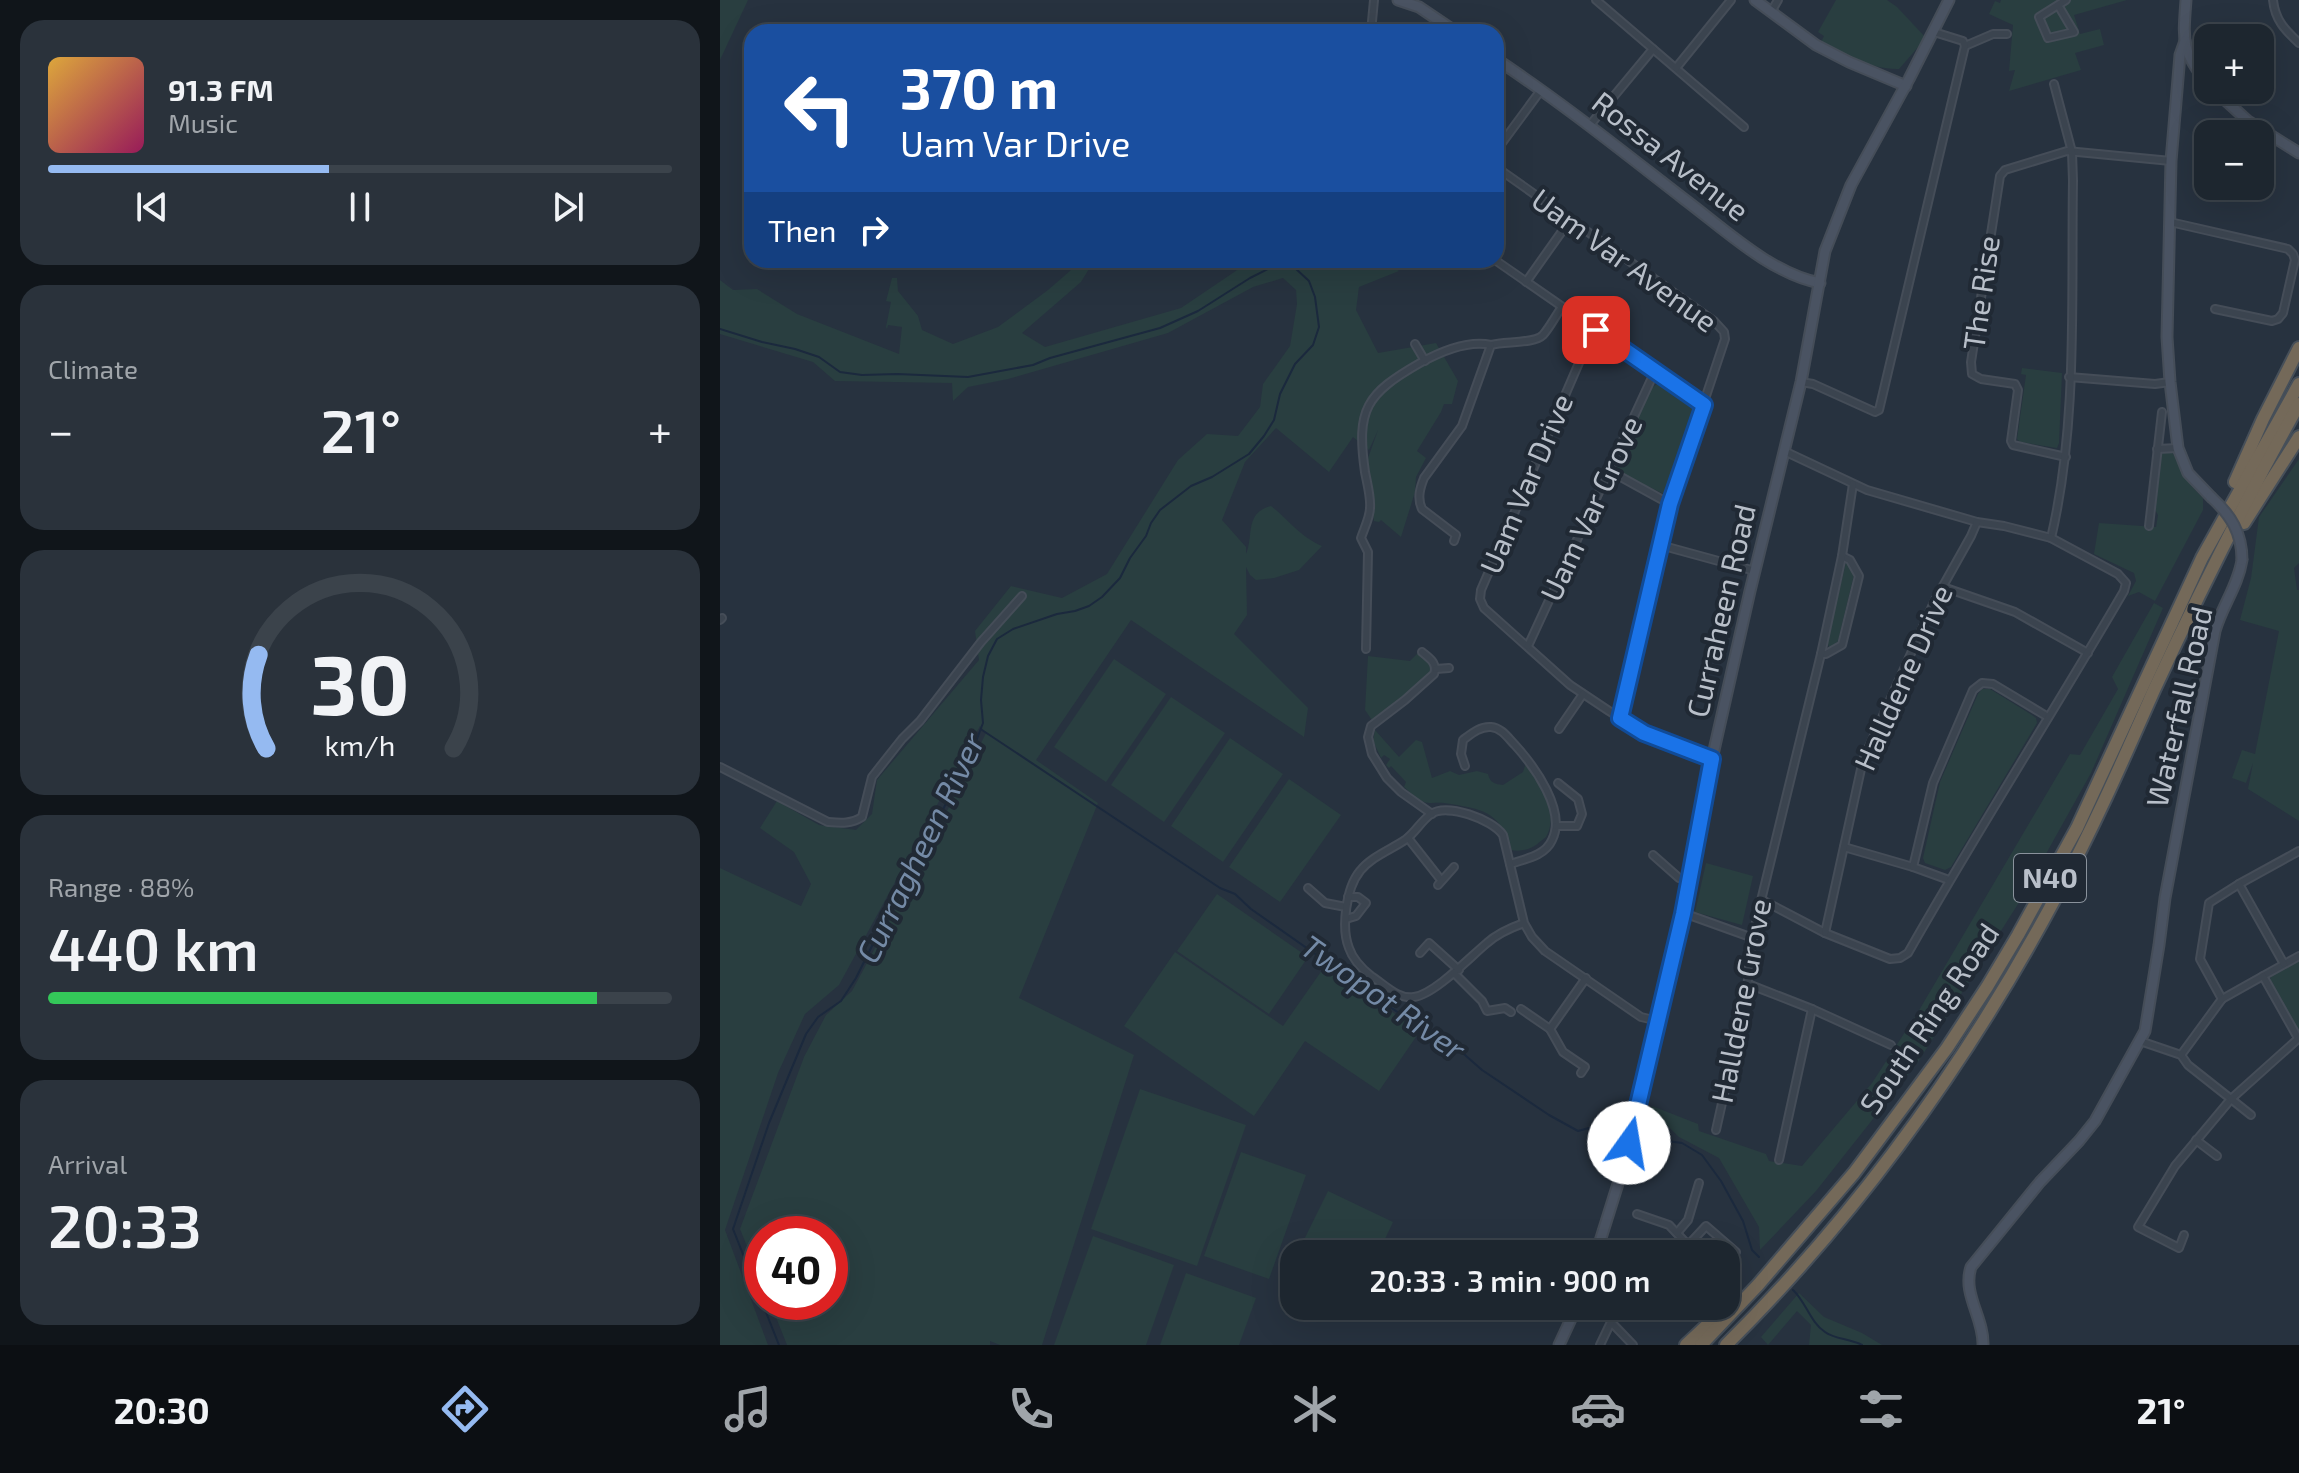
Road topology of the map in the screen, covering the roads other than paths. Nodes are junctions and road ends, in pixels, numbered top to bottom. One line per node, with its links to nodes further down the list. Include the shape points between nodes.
1 (1374, 0): 13 (street)
2 (1596, 0): 20 (street)
3 (1731, 0): 23 (street)
4 (1755, 0): 12 (street)
5 (1778, 0): 12 (street)
6 (1949, 0): 15 (street, Curraheen Road)
7 (2066, 0): 11 (street)
8 (2186, 0): 17 (street, Waterfall Road)
9 (2273, 0): 18 (street, via 2280,24)
10 (1405, 1): 14 (street)
11 (2058, 5): 11 (street, via 2039,17 2048,38 2074,32)
12 (1771, 12): 27 (street, via 1816,45)
13 (1372, 24)
14 (1444, 24)
15 (1934, 32): 19 (street); 27 (street, Curraheen Road)
16 (2007, 34): 19 (street)
17 (2185, 41): 21 (street); 25 (street, Waterfall Road)
18 (2299, 43)
19 (1965, 46): 51 (street, via 1879,410)
20 (1653, 49): 23 (street); 30 (street)
21 (2194, 64)
22 (1504, 65): 28 (street, Rossa Avenue)
23 (1676, 68): 31 (street)
24 (2194, 74): 25 (street)
25 (2178, 81): 35 (street, Waterfall Road)
26 (2054, 84): 33 (street)
27 (1906, 86): 41 (street, Curraheen Road, via 1851,185 1825,251)
28 (1541, 90): 30 (street, Rossa Avenue); 32 (street)
29 (2229, 104): 34 (street)
30 (1590, 125): 41 (street, Rossa Avenue, via 1765,259)
31 (1744, 127)
32 (1504, 140)
33 (2072, 152): 35 (street, The Rise); 50 (street); 61 (street, The Rise, via 2005,170 2000,176 1971,362 1972,374 1981,379 2015,384 2013,445)
34 (2297, 153)
35 (2171, 161): 38 (street, Waterfall Road)
36 (1504, 173): 37 (street, Uam Var Avenue)
37 (1570, 220): 40 (street); 55 (street, Uam Var Avenue, via 1720,326 1725,339)
38 (2170, 222): 43 (street, via 2293,254 2278,319); 52 (street, Waterfall Road)
39 (1504, 266): 40 (street)
40 (1526, 282): 42 (street)
41 (1820, 283): 51 (street, Curraheen Road)
42 (1562, 307): 44 (street); 46 (street, via 1535,340)
43 (2215, 309)
44 (1596, 330): 49 (street); 76 (street, Uam Var Drive, via 1481,590 1484,608)
45 (1415, 344): 48 (street)
46 (1491, 345): 48 (street, via 1454,348); 68 (street, via 1462,426 1421,486 1422,509 1456,535)
47 (2299, 348): 71 (highway)
48 (1425, 361): 77 (street, via 1374,395 1362,427 1370,510 1361,538 1368,552)
49 (1655, 371): 55 (street); 62 (street, Uam Var Grove)
50 (2069, 377): 52 (street); 61 (street)
51 (1801, 382): 60 (street, Curraheen Road)
52 (2170, 382): 58 (street, Waterfall Road)
53 (2299, 384): 71 (highway, South Ring Road / N40)
54 (2299, 404): 75 (highway, South Ring Road / N40)
55 (1704, 405): 64 (street, Uam Var Avenue)
56 (2162, 412): 59 (street)
57 (2299, 437): 75 (highway)
58 (2178, 448): 59 (street); 126 (street, Waterfall Road, bridge, via 2193,480 2236,528 2242,560 2215,631 2148,1020)
59 (2157, 449): 66 (street)
60 (1784, 451): 63 (street); 72 (street, Curraheen Road)
61 (2066, 457): 67 (street)
62 (1610, 471): 64 (street); 76 (street, Uam Var Grove)
63 (1853, 484): 65 (street); 70 (street, Halldene Grove)
64 (1670, 504): 69 (street, Uam Var Avenue)
65 (1977, 522): 67 (street); 73 (street, Halldene Drive)
66 (2149, 526)
67 (2051, 538): 79 (street, via 2126,583)
68 (1454, 541)
69 (1660, 545): 72 (street); 85 (street, Uam Var Avenue)
70 (1842, 556): 80 (street, Halldene Grove); 80 (street, via 1859,576 1842,645)
71 (2202, 558): 147 (highway, South Ring Road / N40, via 2077,828 2018,935 1907,1105)
72 (1755, 571): 87 (street, Curraheen Road)
73 (1943, 587): 79 (street, via 2015,612); 94 (street, Halldene Drive, via 1863,760)
74 (1022, 596): 89 (street, via 872,777 862,817 855,821 828,822)
75 (2185, 626): 139 (highway, South Ring Road / N40, via 2098,814 2030,943 1957,1062)
76 (1528, 646): 83 (street, Uam Var Drive)
77 (1366, 649)
78 (1422, 652): 82 (street)
79 (2088, 653): 84 (street)
80 (1821, 654): 105 (street, Halldene Grove)
81 (1449, 668): 82 (street)
82 (1436, 669): 91 (street, via 1371,726 1368,737 1387,778)
83 (1583, 694): 85 (street, Uam Var Drive); 86 (street)
84 (2048, 717): 99 (street, via 1993,684 1982,683 1973,690 1933,783); 101 (street)
85 (1620, 718): 87 (street, Uam Var Drive)
86 (1559, 729)
87 (1712, 759): 100 (street, Curraheen Road)
88 (1465, 766): 92 (street, via 1463,740 1483,728 1502,732 1539,773)
89 (720, 767)
90 (1558, 783): 92 (street, via 1578,799 1582,814 1577,826)
91 (1432, 814): 93 (street); 97 (street, via 1468,814 1490,822 1503,835)
92 (1556, 826): 97 (street, via 1545,850)
93 (1408, 838): 98 (street, via 1440,882); 104 (street, via 1368,862)
94 (1844, 847): 99 (street); 110 (street, Halldene Drive)
95 (2299, 851): 102 (street)
96 (1653, 855): 100 (street, via 1679,878)
97 (1510, 864): 109 (street)
98 (1454, 867)
99 (1913, 867): 101 (street)
100 (1689, 880): 107 (street, Curraheen Road)
101 (1949, 880): 110 (street, via 1908,953 1900,958 1890,959)
102 (2239, 884): 114 (street); 119 (street, via 2209,903 2200,956)
103 (1308, 888): 106 (street, via 1325,903)
104 (1348, 897): 106 (street); 108 (street, via 1366,903)
105 (1762, 900): 110 (street); 111 (street, Halldene Grove)
106 (1346, 907): 108 (street)
107 (1683, 914): 111 (street); 123 (street, Curraheen Road)
108 (1346, 919): 115 (street, via 1348,947 1356,962 1399,996 1420,996)
109 (1524, 923): 115 (street, via 1487,942); 117 (street, via 1545,951)
110 (1825, 933)
111 (1753, 938): 118 (street, Halldene Grove)
112 (1420, 953): 115 (street, via 1429,943)
113 (2299, 956): 114 (street)
114 (2284, 964): 116 (street)
115 (1457, 971): 122 (street, via 1487,1011)
116 (2263, 976): 119 (street); 125 (street)
117 (1586, 978): 123 (street, via 1641,1017); 124 (street)
118 (1748, 984): 121 (street); 132 (street, Halldene Grove)
119 (2222, 999): 128 (street)
120 (1521, 1009): 124 (street)
121 (1812, 1009): 127 (street); 135 (street)
122 (1511, 1012)
123 (1658, 1021): 143 (street, Curraheen Road, via 1627,1155)
124 (1550, 1029): 129 (street, via 1563,1052 1585,1067)
125 (2298, 1038): 130 (street)
126 (2140, 1041): 128 (street); 157 (street, Waterfall Road, via 2095,1121 1971,1267 1968,1285)
127 (1891, 1045)
128 (2181, 1055): 130 (street)
129 (1581, 1073)
130 (2231, 1099): 131 (street); 133 (street)
131 (2251, 1115)
132 (1716, 1130)
133 (2196, 1140): 134 (street); 140 (street)
134 (2217, 1156)
135 (1779, 1160)
136 (1699, 1183): 141 (street, via 1688,1220)
137 (1637, 1214): 141 (street)
138 (2128, 1223): 140 (street)
139 (1837, 1225): 155 (highway, South Ring Road / N40); 156 (highway)
140 (2138, 1227): 142 (street, via 2179,1248)
141 (1677, 1233): 144 (street)
142 (2184, 1235)
143 (1600, 1240)
144 (1683, 1240)
145 (1693, 1240): 146 (street, via 1706,1226)
146 (1722, 1240)
147 (1791, 1245): 153 (highway); 154 (highway, South Ring Road / N40)
148 (1571, 1320): 150 (street)
149 (1611, 1322): 151 (street); 152 (street)
150 (1559, 1345)
151 (1600, 1345)
152 (1633, 1345)
153 (1686, 1345)
154 (1701, 1345)
155 (1726, 1345)
156 (1738, 1345)
157 (1983, 1345)

